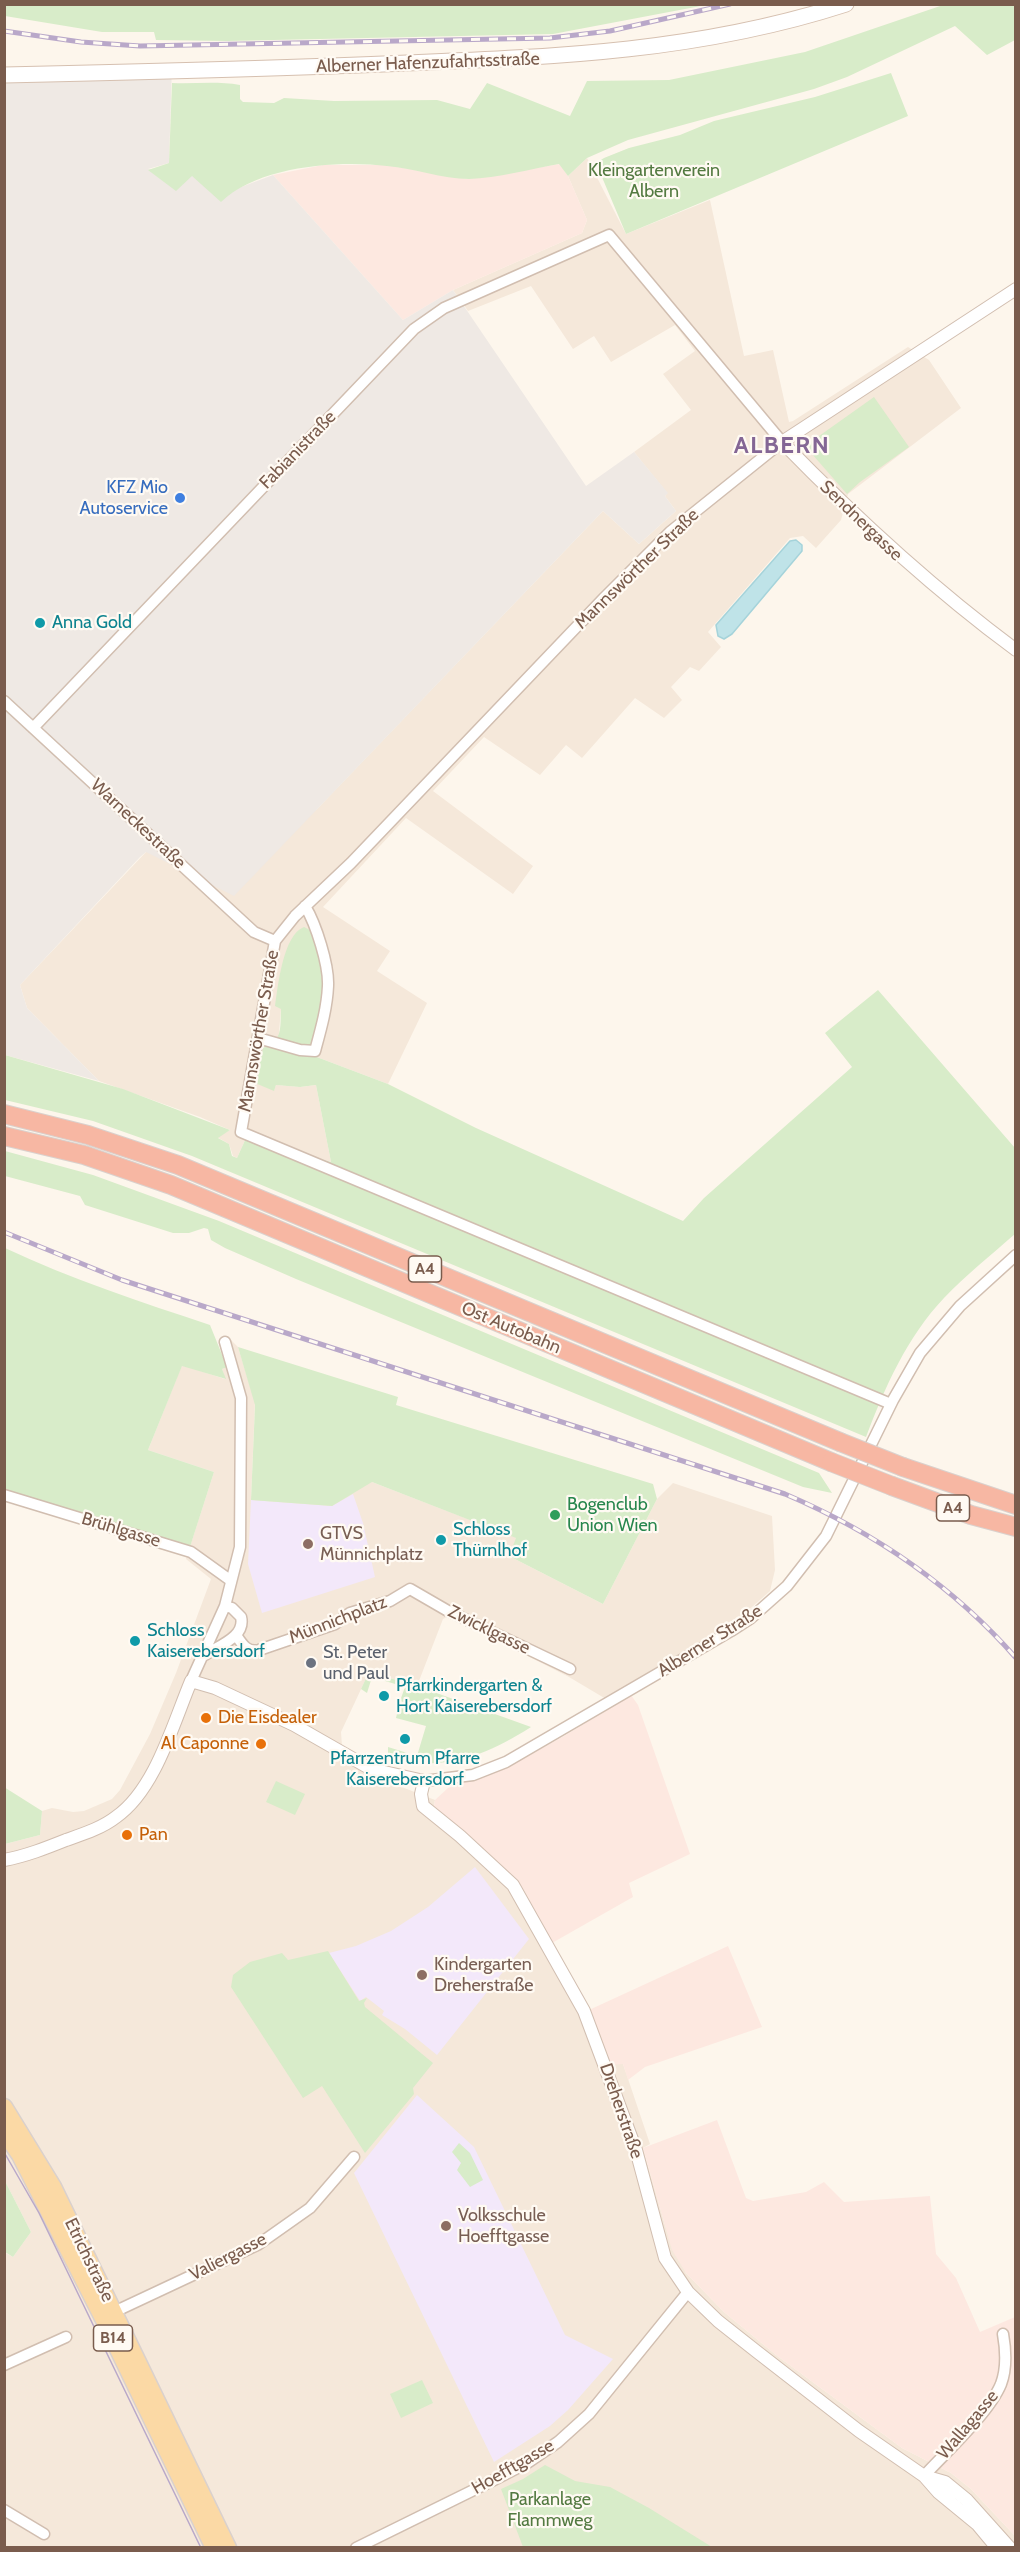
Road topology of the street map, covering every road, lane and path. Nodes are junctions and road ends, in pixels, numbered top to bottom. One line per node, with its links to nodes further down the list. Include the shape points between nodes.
1 (846, 4): 2 (main road, Alberner Hafenzufahrtsstraße, via 789,21 679,44 563,57 286,69)
2 (4, 75)
3 (609, 235): 5 (street, Sendnergasse); 8 (street, Fabianistraße, via 444,308 414,329)
4 (1016, 289): 5 (street, Mannswörther Straße)
5 (782, 442): 6 (street, Sendnergasse, via 906,564); 9 (street, Mannswörther Straße, via 670,532)
6 (1016, 650)
7 (4, 701): 8 (street, Warneckestraße)
8 (33, 728): 10 (street, Warneckestraße, via 254,932)
9 (305, 906): 10 (street, Mannswörther Straße); 11 (street, via 315,922 329,984 315,1050 300,1050)
10 (275, 941): 11 (street, Mannswörther Straße)
11 (258, 1038): 16 (street, Mannswörther Straße, via 242,1132)
12 (4, 1114): 18 (highway, Ost Autobahn / A4, bridge, via 88,1135 178,1165 840,1442)
13 (4, 1136): 19 (highway, Ost Autobahn / A4, bridge, via 84,1155 171,1185 831,1462 971,1515)
14 (1016, 1255): 16 (street, Alberner Straße, via 934,1334)
15 (225, 1342): 20 (street, via 241,1398 243,1426 240,1547)
16 (891, 1404): 27 (street, Alberner Straße, via 826,1536 788,1586 751,1618 506,1762 473,1775)
17 (4, 1495): 20 (street, Brühlgasse, via 191,1552)
18 (1016, 1505)
19 (1016, 1527)
20 (230, 1580): 22 (street)
21 (410, 1589): 23 (street, Münnichplatz, via 390,1601 350,1613 335,1624 254,1652); 25 (street, Zwicklgasse)
22 (225, 1606): 23 (street, via 241,1617 243,1623); 24 (street)
23 (236, 1635): 24 (street)
24 (204, 1655): 26 (street)
25 (570, 1669)
26 (190, 1681): 27 (street, via 215,1688 277,1717 371,1769); 28 (street, via 155,1766 125,1810 86,1832 35,1853)
27 (424, 1781): 32 (street, Dreherstraße, via 423,1806 513,1885 588,2019 636,2151 665,2258)
28 (4, 1860)
29 (4, 2108): 33 (main road, Etrichstraße / B14, via 53,2187)
30 (4, 2132): 40 (main road, Etrichstraße / B14, via 20,2155 99,2311)
31 (354, 2157): 33 (street, Valiergasse, via 310,2208 259,2244)
32 (688, 2292): 37 (street, Dreherstraße, via 726,2327 859,2432); 42 (street, Hoefftgasse, via 589,2414 558,2442 519,2467)
33 (114, 2312): 41 (main road, Etrichstraße / B14)
34 (1003, 2334): 37 (street, Wallagasse, via 1006,2353 1000,2385 985,2409)
35 (66, 2337): 36 (street)
36 (4, 2365)
37 (924, 2476): 43 (street, Dreherstraße); 44 (street, Dreherstraße, via 945,2482 967,2500)
38 (4, 2510): 39 (street)
39 (44, 2534)
40 (214, 2547)
41 (228, 2547)
42 (356, 2547)
43 (997, 2547)
44 (1010, 2547)

